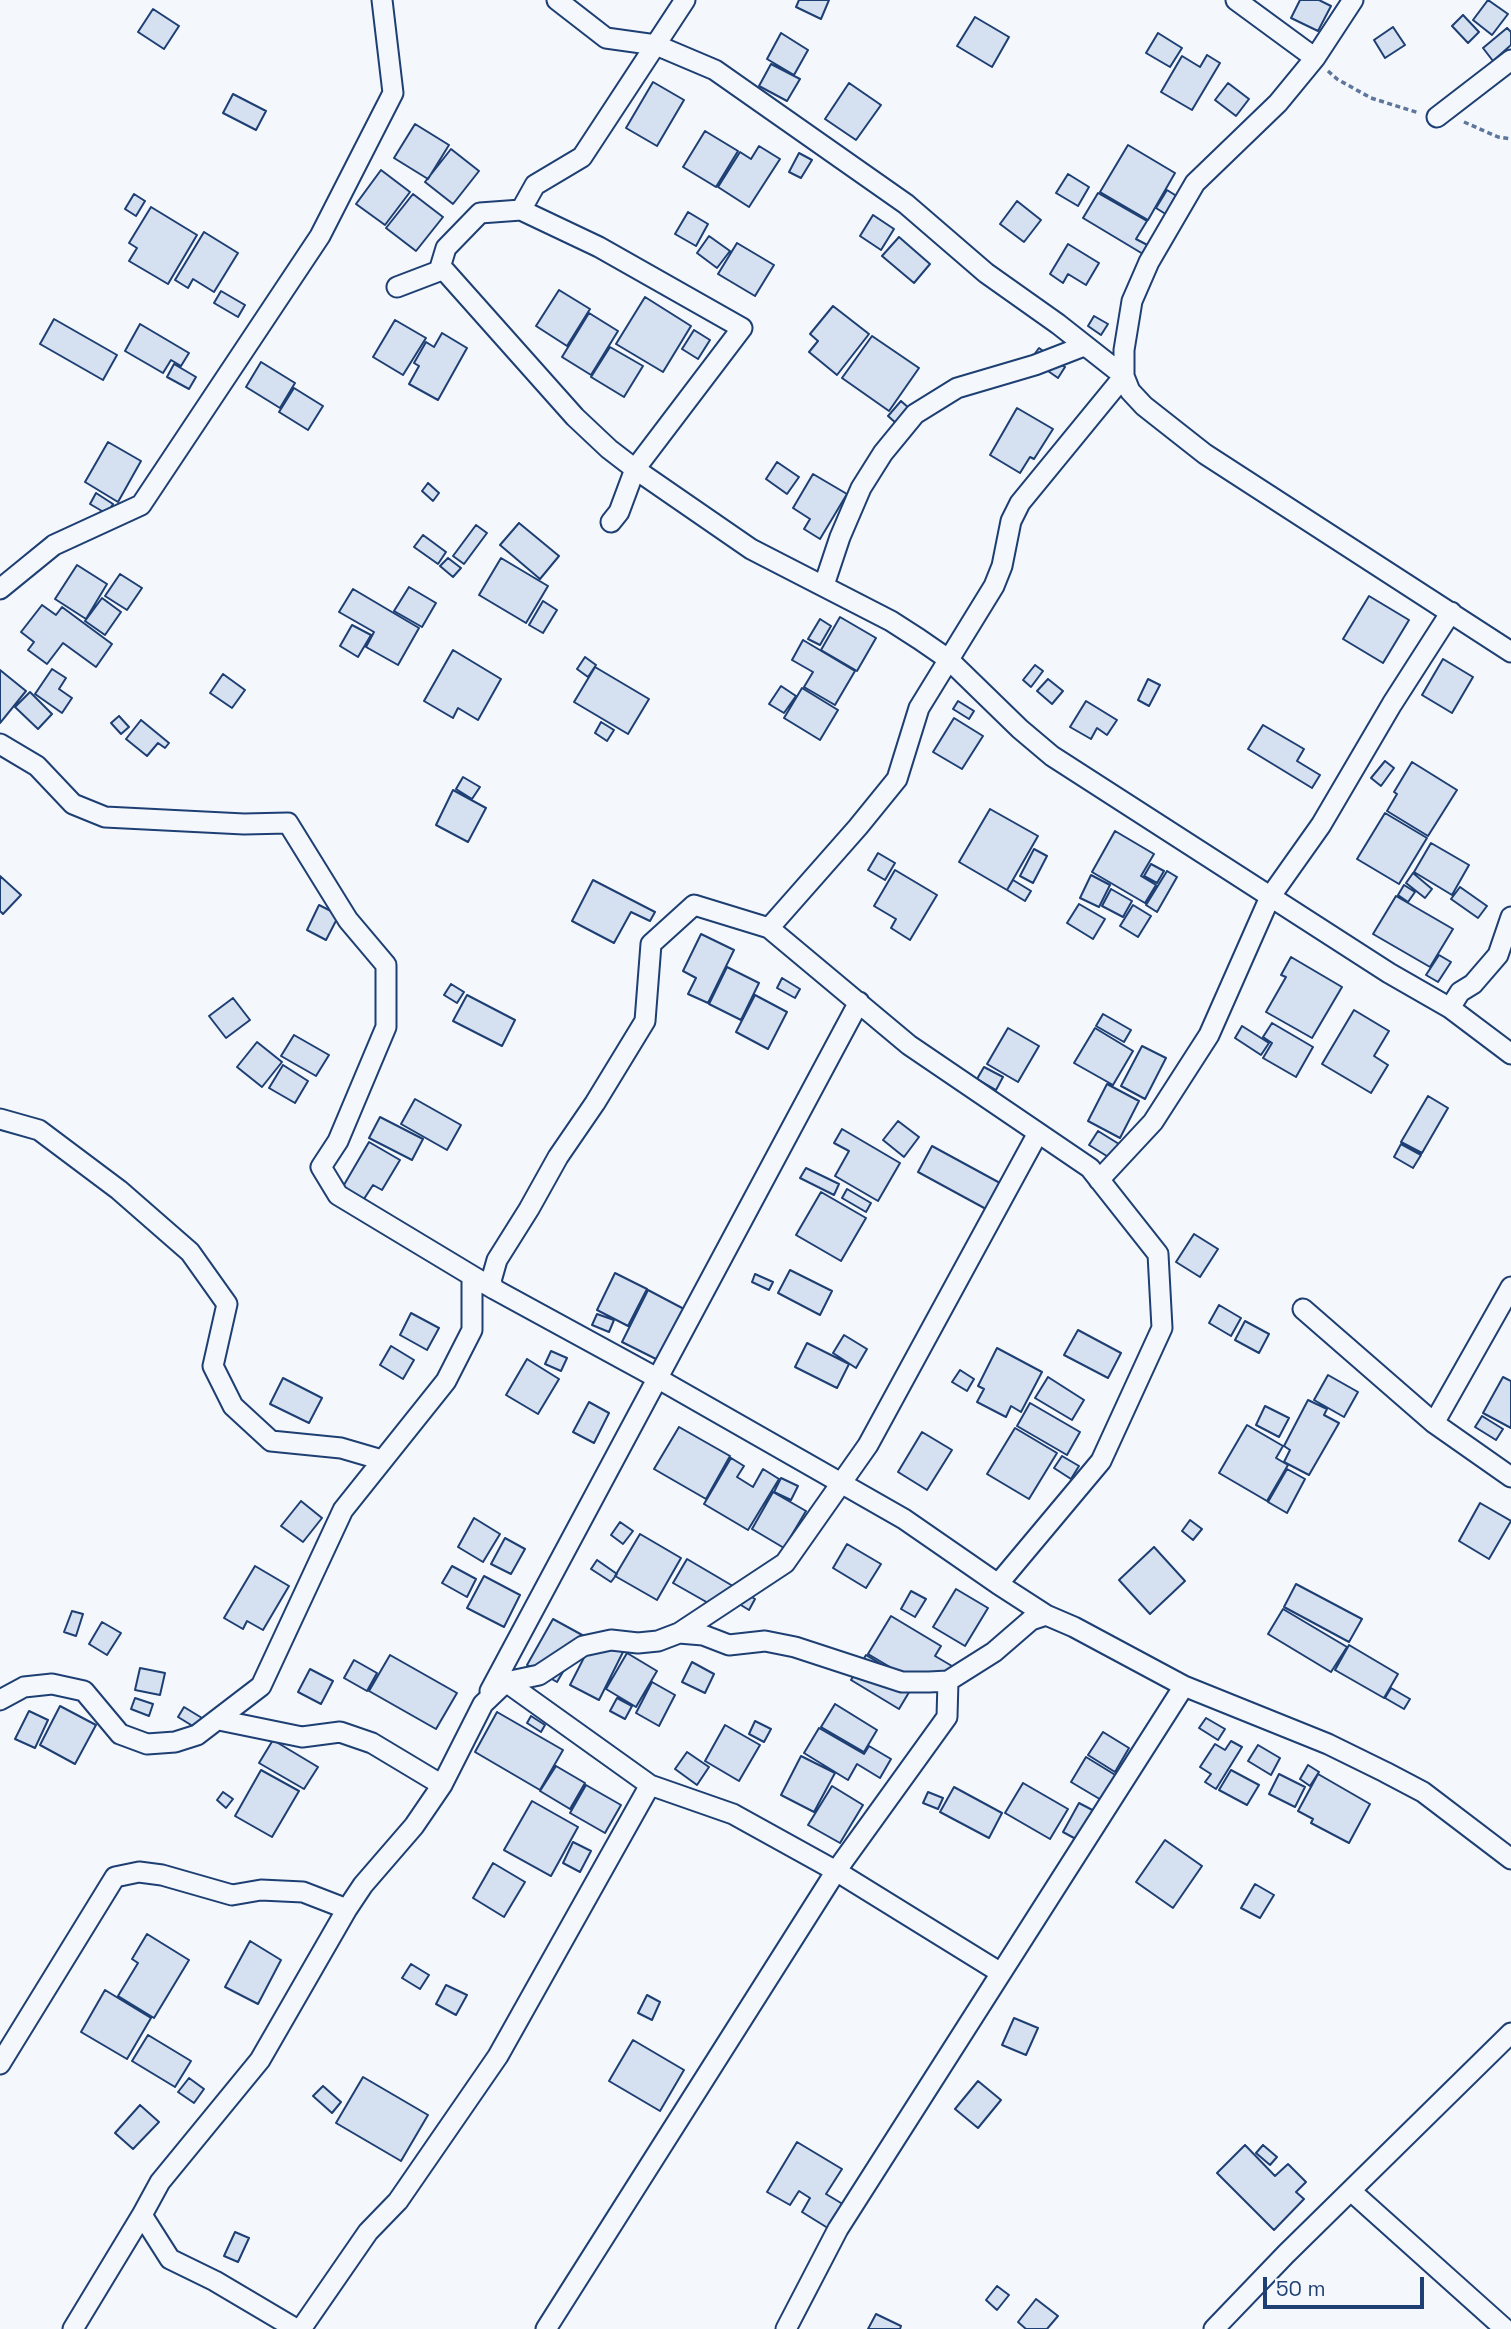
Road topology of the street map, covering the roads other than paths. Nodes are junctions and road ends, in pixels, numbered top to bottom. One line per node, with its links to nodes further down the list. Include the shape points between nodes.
1 (382, 0): 18 (street, via 393,93 320,236 141,505 54,545)
2 (557, 0): 6 (street, via 606,38)
3 (685, 0): 6 (street)
4 (1236, 0): 7 (street)
5 (1353, 0): 7 (street)
6 (656, 45): 10 (street, via 582,157 535,185); 13 (street, via 715,70 883,188)
7 (1315, 58): 14 (street, via 1278,103 1195,183 1132,301)
8 (1511, 60): 9 (street)
9 (1437, 117)
10 (521, 210): 11 (street, via 480,213 446,248); 15 (street, via 599,247 742,328)
11 (439, 271): 12 (street); 15 (street, via 451,276 575,417)
12 (397, 288)
13 (1084, 346): 14 (street); 17 (street, via 957,387 915,414 861,488)
14 (1124, 376): 19 (street, via 1144,406 1205,454); 21 (street, via 1020,503 995,586)
15 (635, 469): 16 (street); 17 (street, via 751,549)
16 (611, 523)
17 (824, 585): 21 (street)
18 (0, 589)
19 (1451, 611): 20 (street); 23 (street, via 1321,825)
20 (1511, 652)
21 (948, 659): 23 (street, via 1052,756); 25 (street, via 919,708 897,779)
22 (0, 744): 32 (street, via 37,766 73,804 105,817 288,823 348,920 386,965 386,1027 338,1141 321,1167 338,1195)
23 (1270, 897): 27 (street); 31 (street, via 1209,1035 1153,1122)
24 (1511, 917): 27 (street, via 1498,954 1473,984 1460,992)
25 (769, 928): 26 (street); 34 (street, via 694,905 651,944 645,1021 497,1260 491,1281)
26 (859, 1002): 30 (street, via 909,1045); 36 (street)
27 (1450, 1009): 28 (street)
28 (1511, 1054)
29 (0, 1119): 38 (street, via 39,1130 190,1252 227,1304 213,1366 233,1406 271,1441 341,1448)
30 (1038, 1133): 31 (street, via 1090,1168); 40 (street, via 868,1445)
31 (1099, 1180): 41 (street, via 1158,1254 1162,1328 1101,1461)
32 (472, 1276): 34 (street); 38 (street, via 472,1330 446,1381)
33 (1511, 1287): 37 (street)
34 (494, 1289): 36 (street)
35 (1303, 1309): 37 (street)
36 (657, 1378): 40 (street); 48 (street)
37 (1434, 1423): 39 (street)
38 (382, 1460): 49 (street, via 343,1510 261,1686)
39 (1511, 1477)
40 (840, 1484): 41 (street, via 904,1519); 43 (street, via 785,1563)
41 (998, 1584): 42 (street)
42 (1046, 1615): 44 (street, via 1031,1620 994,1652); 46 (street)
43 (679, 1633): 44 (street, via 703,1635 729,1645 765,1642 795,1647 902,1682); 45 (street, via 658,1641 611,1640 583,1646 539,1675)
44 (948, 1681): 53 (street, via 947,1717)
45 (506, 1682): 48 (street); 51 (street)
46 (1184, 1686): 52 (street, via 1328,1744 1423,1792); 55 (street)
47 (0, 1700): 49 (street, via 24,1687 52,1684 83,1690 120,1734 147,1744 197,1735)
48 (483, 1704): 50 (street)
49 (219, 1720): 50 (street, via 302,1737 340,1732 373,1743)
50 (442, 1785): 54 (street)
51 (650, 1785): 53 (street, via 733,1814); 61 (street, via 498,2056 398,2201 368,2232)
52 (1510, 1858)
53 (836, 1871): 55 (street); 62 (street)
54 (347, 1909): 57 (street, via 303,1892 261,1890 232,1895 162,1875 139,1872 116,1877); 59 (street, via 260,2060 160,2182)
55 (1000, 1973): 63 (street, via 838,2229)
56 (1511, 2033): 58 (street)
57 (0, 2064)
58 (1350, 2191): 64 (street); 65 (street)
59 (142, 2215): 60 (street); 61 (street, via 170,2259)
60 (73, 2329)
61 (299, 2329)
62 (546, 2329)
63 (786, 2329)
64 (1214, 2329)
65 (1505, 2329)

